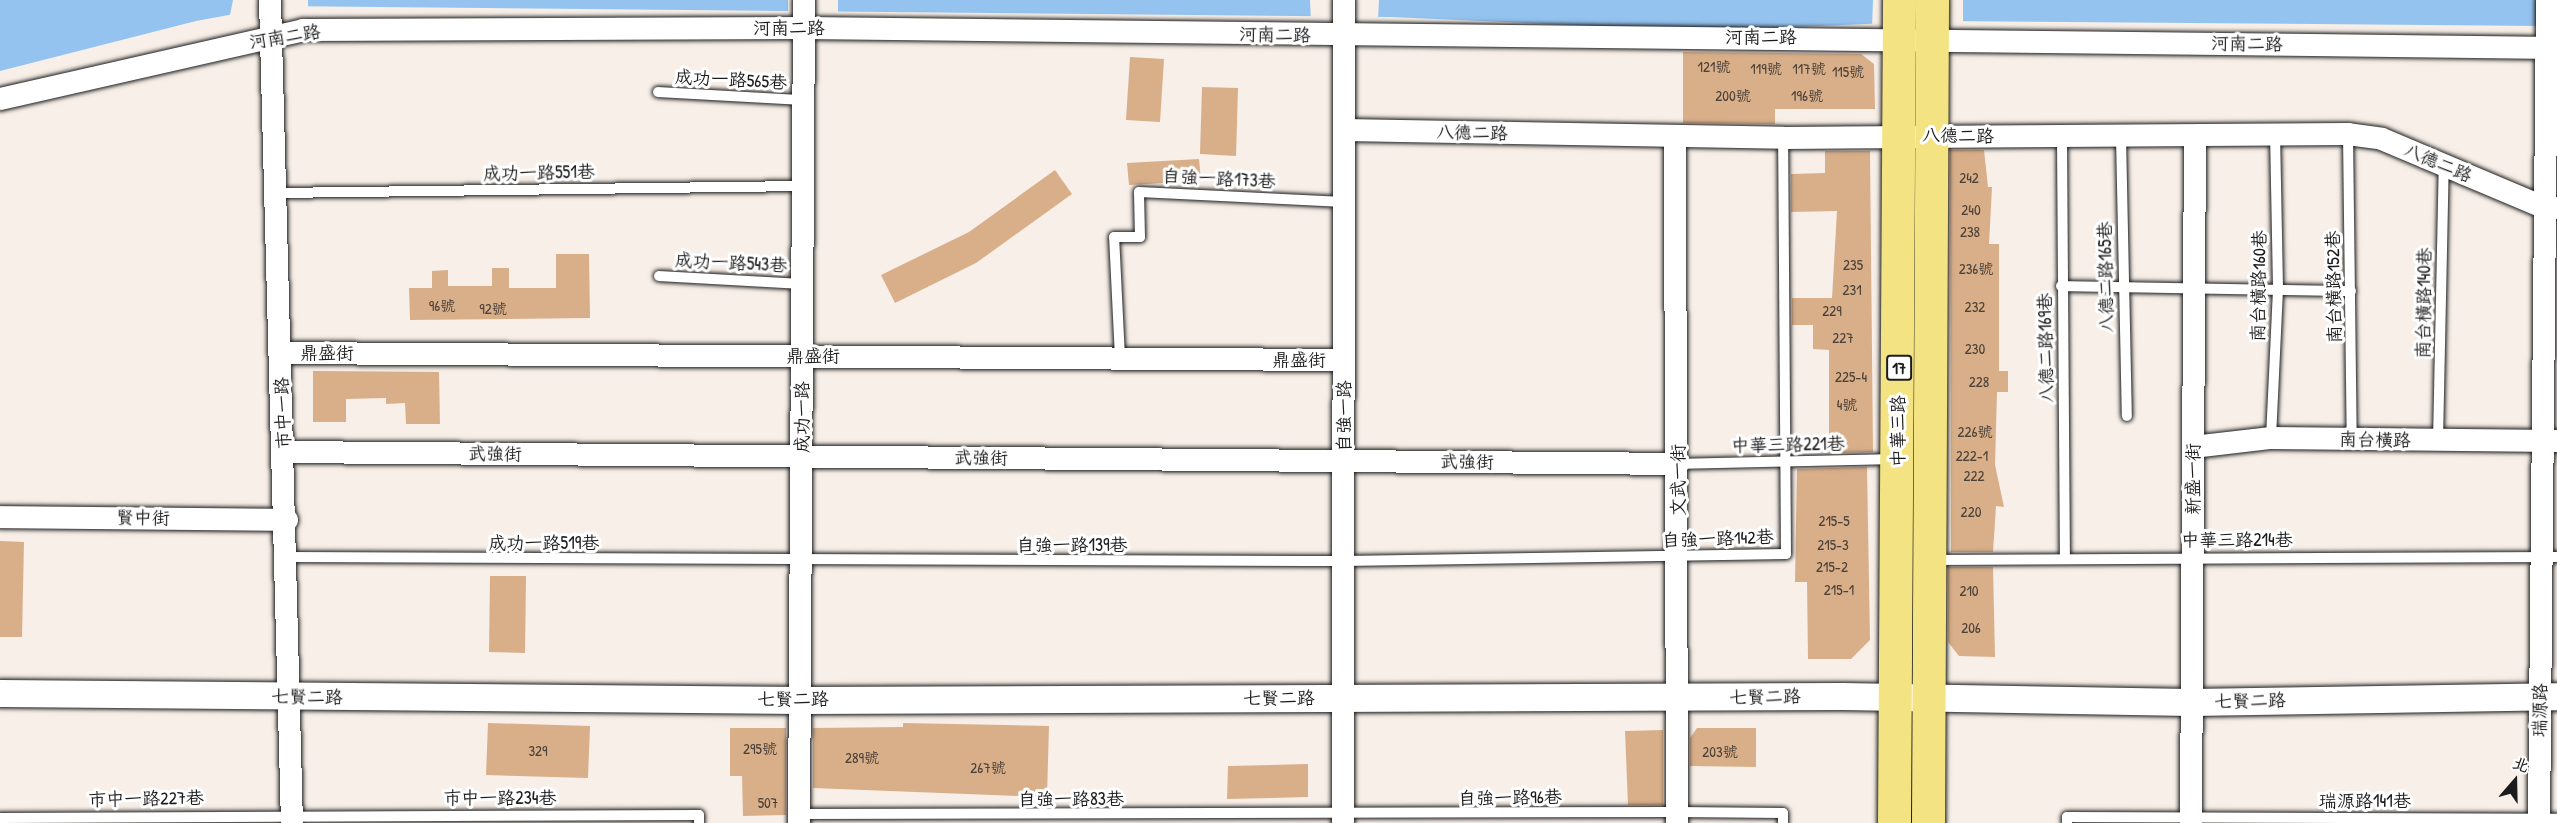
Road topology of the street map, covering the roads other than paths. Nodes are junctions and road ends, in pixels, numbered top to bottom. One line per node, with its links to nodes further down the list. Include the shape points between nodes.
1 (1899, 0): 9 (main road, 17)
2 (1932, 0): 10 (main road, 17)
3 (270, 2): 7 (street, 市中一路)
4 (1344, 5): 8 (street, 自強一路)
5 (2547, 11): 11 (street, 瑞源路)
6 (804, 13): 7 (street, 河南二路, via 303,30); 8 (street, 河南二路); 14 (street, 成功一路)
7 (271, 36): 13 (street, 河南二路); 27 (street, 市中一路)
8 (1344, 36): 9 (street, 河南二路); 15 (street, 自強一路)
9 (1899, 38): 10 (street, 河南二路); 18 (main road, 中華三路 / 17)
10 (1932, 39): 11 (street, 河南二路); 19 (main road, 中華三路 / 17)
11 (2552, 48): 29 (street, 瑞源路)
12 (658, 92): 14 (lane, 成功一路565巷)
13 (0, 99)
14 (803, 100): 26 (street, 成功一路)
15 (1344, 130): 21 (street, 八德二路); 28 (street, 自強一路)
16 (2275, 134): 17 (street, 八德二路); 20 (street, 八德二路); 34 (lane, 南台橫路160巷)
17 (2348, 134): 25 (street, 八德二路, via 2382,139); 36 (lane, 南台橫路152巷)
18 (1900, 135): 19 (street, 八德二路); 23 (street, 八德二路); 50 (main road, 中華三路 / 17)
19 (1934, 135): 24 (street, 八德二路); 62 (main road, 中華三路 / 17)
20 (2195, 136): 22 (street, 八德二路); 33 (street, 新盛一街)
21 (1675, 137): 23 (street, 八德二路); 53 (street, 文武一街)
22 (2121, 137): 24 (street, 八德二路); 35 (lane, 八德二路165巷)
23 (1783, 138): 52 (lane, 自強一路142巷)
24 (2062, 139): 32 (lane, 八德二路169巷)
25 (2444, 165): 29 (street, 八德二路); 45 (lane, 南台橫路140巷)
26 (802, 186): 27 (lane, 成功一路551巷); 31 (street, 成功一路)
27 (276, 193): 38 (street, 市中一路)
28 (1344, 202): 40 (lane, 自強一路173巷, via 1139,192 1140,237 1114,237); 41 (street, 自強一路)
29 (2551, 208): 37 (street, 瑞源路)
30 (659, 276): 31 (lane, 成功一路543巷)
31 (802, 284): 39 (street, 成功一路)
32 (2061, 286): 35 (lane); 56 (lane, 八德二路169巷)
33 (2194, 286): 34 (lane); 35 (lane); 47 (street, 新盛一街)
34 (2278, 288): 36 (lane); 43 (lane, 南台橫路160巷)
35 (2122, 291): 42 (lane, 八德二路165巷)
36 (2351, 291): 44 (lane, 南台橫路152巷)
37 (2551, 324): 46 (street, 瑞源路)
38 (281, 353): 39 (street, 鼎盛街); 48 (street, 市中一路)
39 (802, 356): 40 (street, 鼎盛街); 49 (street, 成功一路)
40 (1119, 358): 41 (street, 鼎盛街)
41 (1344, 360): 51 (street, 自強一路)
42 (2127, 416)
43 (2271, 438): 44 (street, 南台橫路); 47 (street, 南台橫路)
44 (2352, 440): 45 (street, 南台橫路)
45 (2438, 441): 46 (street, 南台橫路)
46 (2551, 441): 59 (street, 瑞源路)
47 (2193, 447): 57 (street, 新盛一街)
48 (284, 452): 49 (street, 武強街); 55 (street, 市中一路)
49 (801, 456): 51 (street, 武強街); 63 (street, 成功一路)
50 (1898, 459): 52 (lane, 中華三路221巷); 67 (main road, 中華三路 / 17)
51 (1344, 461): 53 (street, 武強街); 61 (street, 自強一路)
52 (1786, 462): 53 (lane, 中華三路221巷); 60 (lane, 自強一路142巷, via 1786,554)
53 (1678, 464): 60 (street, 文武一街)
54 (0, 517): 55 (street, 賢中街)
55 (286, 520): 58 (street, 市中一路)
56 (2065, 556): 57 (lane, 中華三路214巷); 62 (lane, 中華三路214巷)
57 (2192, 556): 59 (lane, 中華三路214巷); 72 (street, 新盛一街)
58 (287, 557): 63 (lane, 成功一路519巷); 66 (street, 市中一路)
59 (2551, 557): 65 (street, 瑞源路)
60 (1678, 558): 61 (lane, 自強一路142巷); 69 (street, 文武一街)
61 (1344, 561): 63 (lane, 自強一路139巷); 68 (street, 自強一路)
62 (1930, 561): 70 (main road, 中華三路 / 17)
63 (801, 562): 71 (street, 成功一路)
64 (0, 693): 66 (street, 七賢二路)
65 (2549, 696): 72 (street, 七賢二路); 79 (street, 瑞源路)
66 (292, 697): 71 (street, 七賢二路); 74 (street, 市中一路)
67 (1895, 697): 69 (street, 七賢二路); 70 (street, 七賢二路); 82 (main road, 中華三路 / 17)
68 (1344, 698): 69 (street, 七賢二路); 71 (street, 七賢二路); 77 (street, 自強一路)
69 (1677, 698): 75 (street, 文武一街)
70 (1930, 698): 72 (street, 七賢二路); 83 (main road, 中華三路 / 17)
71 (800, 700): 76 (street, 成功一路)
72 (2192, 702): 78 (street, 新盛一街)
73 (0, 818): 74 (lane, 市中一路227巷)
74 (292, 818): 80 (lane, 市中一路234巷, via 699,815)
75 (1677, 818): 77 (lane, 自強一路96巷); 81 (lane, 自強一路96巷, via 1783,813)
76 (799, 819): 77 (lane, 自強一路83巷)
77 (1343, 820)
78 (2191, 820): 79 (lane, 瑞源路141巷); 84 (lane, 瑞源路141巷, via 2067,817)
79 (2545, 820)
80 (699, 823)
81 (1783, 823)
82 (1894, 823)
83 (1928, 823)
84 (2067, 823)

